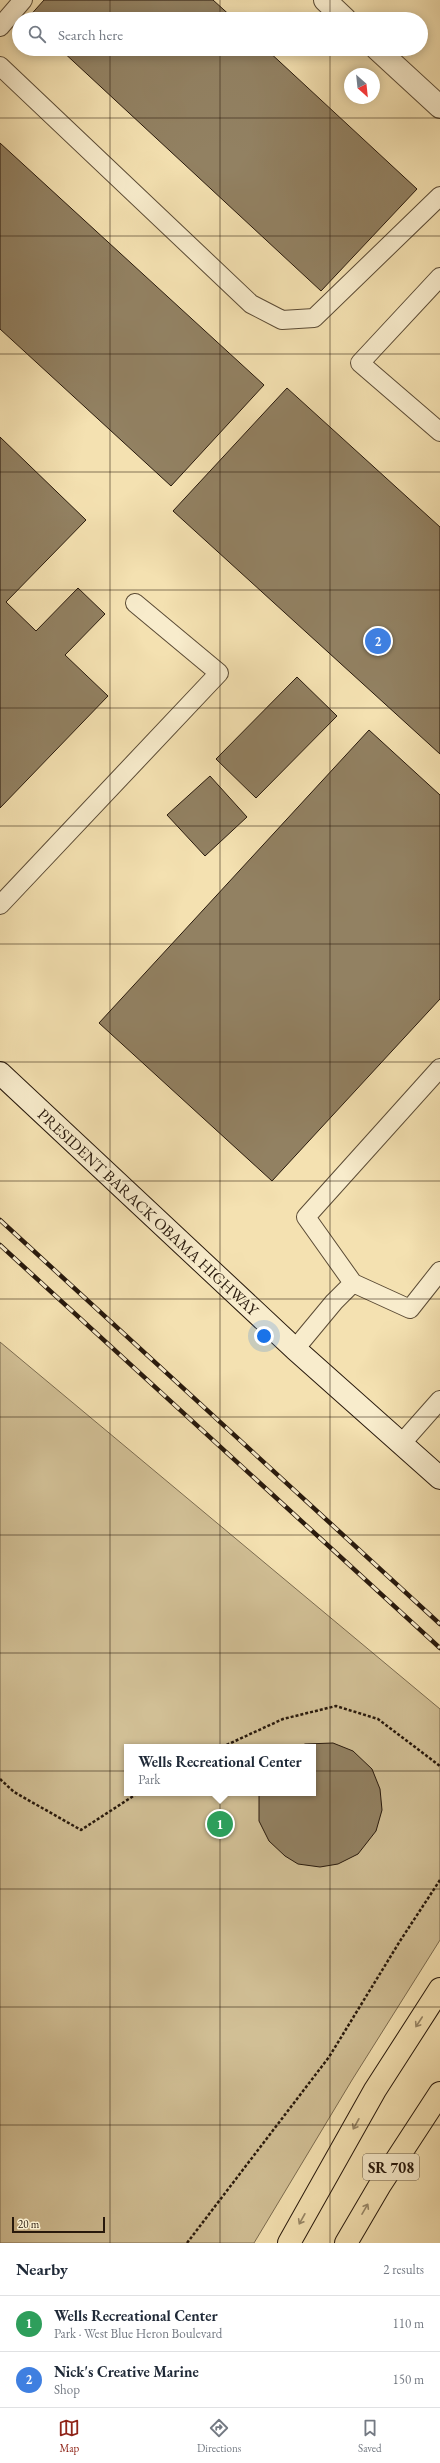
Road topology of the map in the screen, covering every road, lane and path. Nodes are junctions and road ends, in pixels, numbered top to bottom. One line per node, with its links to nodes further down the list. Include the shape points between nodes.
1 (23, 0): 3 (lane)
2 (325, 0): 4 (main road)
3 (13, 12)
4 (338, 12)
5 (12, 13): 6 (lane)
6 (0, 27)
7 (385, 56): 9 (main road)
8 (0, 66): 10 (lane, via 251,304 282,320 314,318)
9 (440, 107)
10 (440, 196)
11 (440, 277): 12 (lane, via 360,363)
12 (440, 432)
13 (135, 602): 14 (lane, via 219,673)
14 (0, 905)
15 (440, 1068): 18 (lane, via 306,1217)
16 (0, 1074): 19 (main road, PRESIDENT BARACK OBAMA HIGHWAY)
17 (440, 1271): 18 (lane, via 410,1309)
18 (353, 1283): 19 (lane)
19 (295, 1350): 21 (main road, PRESIDENT BARACK OBAMA HIGHWAY)
20 (440, 1400): 21 (lane)
21 (401, 1444): 22 (main road, PRESIDENT BARACK OBAMA HIGHWAY)
22 (440, 1478)
23 (229, 1744): 24 (path, via 283,1719 336,1706 378,1718)
24 (440, 1766)
25 (0, 1779): 26 (path, via 14,1792 81,1830)
26 (133, 1796)
27 (440, 1880): 30 (path, via 400,1940 329,2057)
28 (440, 1989): 31 (main road, SR 708, one-way to 31, via 375,2090)
29 (440, 2093): 32 (main road, SR 708, one-way to 29)
30 (187, 2243)
31 (289, 2243)
32 (346, 2243)

